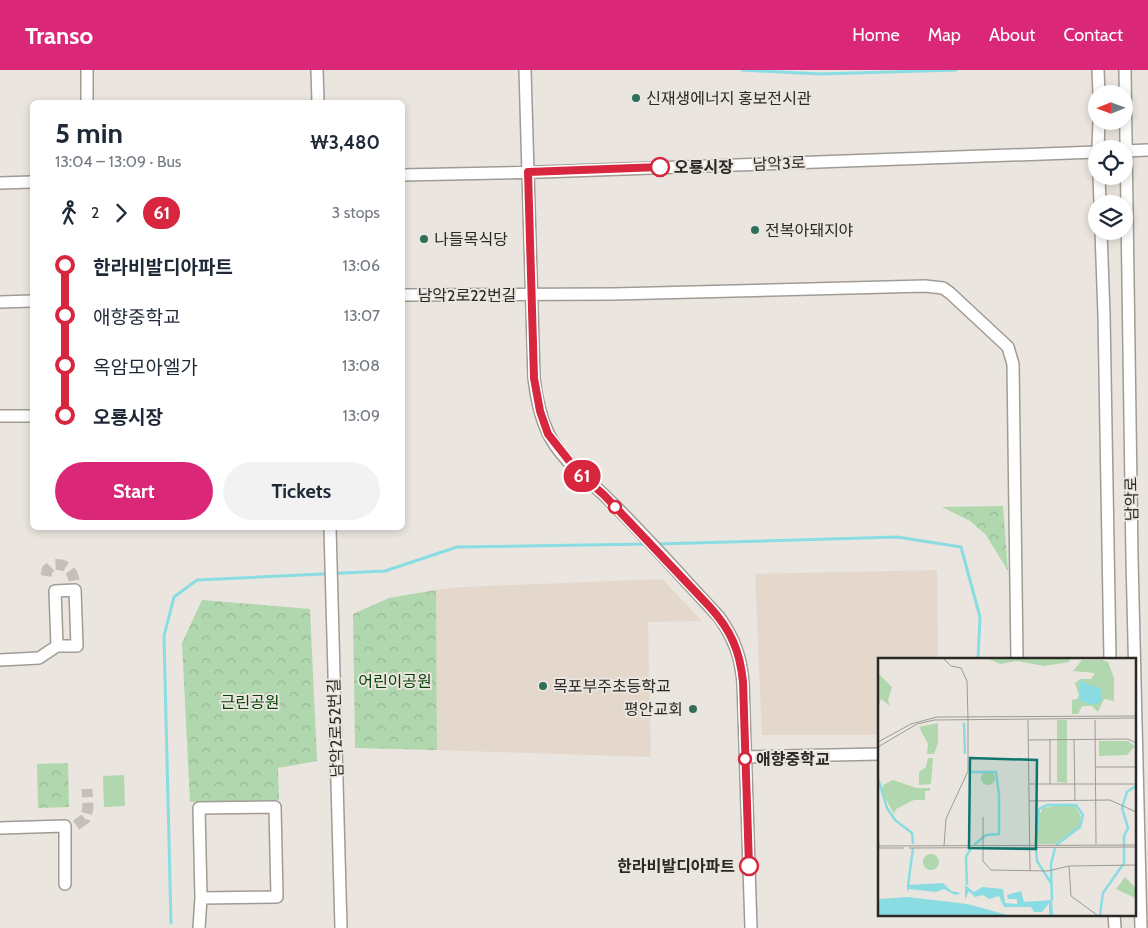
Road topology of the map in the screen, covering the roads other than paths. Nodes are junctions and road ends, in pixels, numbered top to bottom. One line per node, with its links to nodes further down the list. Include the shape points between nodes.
1 (86, 70): 7 (street)
2 (318, 70): 8 (street)
3 (525, 70): 13 (street, 남악2로22번길)
4 (1098, 70): 6 (street)
5 (1125, 70): 9 (street, 남악로)
6 (1099, 85)
7 (87, 100)
8 (318, 100)
9 (1125, 140)
10 (1148, 150): 11 (street)
11 (1133, 151)
12 (1088, 152): 13 (street, 남악3로)
13 (528, 172): 14 (street, 남악3로); 20 (street, 남악2로22번길)
14 (405, 175)
15 (30, 182): 16 (street)
16 (0, 183)
17 (1126, 185): 30 (street, 남악로)
18 (1101, 240): 28 (street, 남악로)
19 (405, 295): 20 (street, 남악2로22번길)
20 (531, 295): 27 (street, via 925,286 943,288 950,293 1008,347 1013,364); 32 (street, 남악2로22번길, via 534,378 548,434 578,472 604,495 719,617 732,638 739,654 743,682)
21 (30, 301): 22 (street)
22 (0, 302)
23 (0, 416): 24 (street)
24 (30, 416)
25 (330, 530): 37 (street, 남악2로52번길)
26 (57, 646): 26 (street, via 77,646 75,590 55,591); 29 (street, via 39,658)
27 (1017, 658)
28 (1110, 658)
29 (0, 660)
30 (1140, 748): 39 (street, 남악로)
31 (878, 754): 32 (street)
32 (745, 757): 38 (street, 남악2로22번길)
33 (0, 828): 34 (street, via 70,826)
34 (65, 884)
35 (201, 898): 35 (street, via 199,808 275,807 277,897); 36 (street)
36 (200, 928)
37 (341, 928)
38 (751, 928)
39 (1141, 928)

